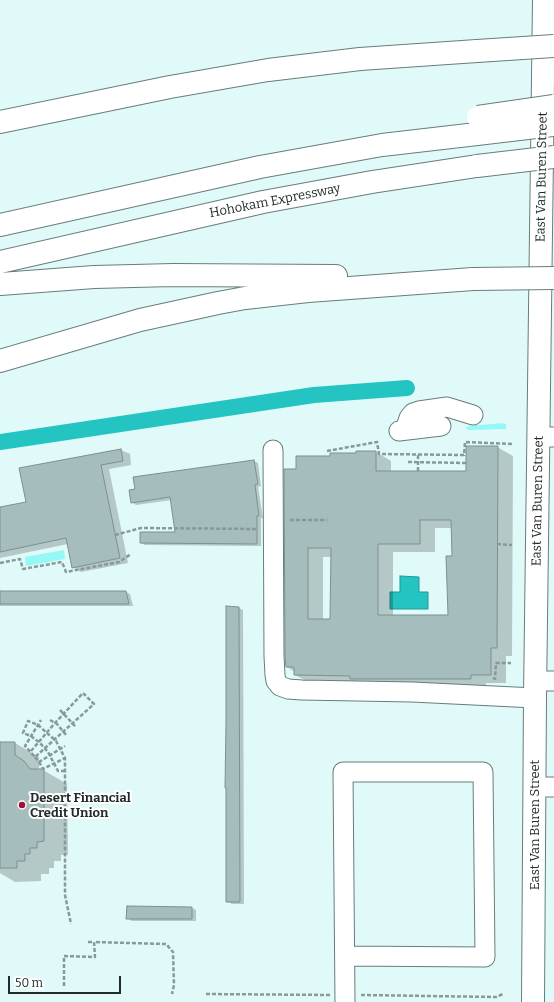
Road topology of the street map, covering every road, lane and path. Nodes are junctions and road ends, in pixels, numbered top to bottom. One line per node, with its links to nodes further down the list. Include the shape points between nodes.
1 (544, 0): 16 (main road, East Van Buren Street, via 540,406)
2 (554, 46): 4 (main road, bridge, via 360,59 268,70)
3 (554, 106): 5 (main road, bridge)
4 (0, 122)
5 (477, 125): 6 (main road, bridge); 8 (main road, via 260,167)
6 (554, 125)
7 (554, 157): 9 (main road, Hohokam Expressway, bridge, via 372,182 271,201)
8 (0, 225)
9 (0, 262)
10 (554, 278): 11 (main road, bridge)
11 (473, 279): 12 (main road, via 173,274); 13 (main road, via 308,291 225,302 140,320)
12 (0, 284)
13 (0, 361)
14 (473, 415): 15 (lane, via 447,407 419,411 413,413 402,430)
15 (441, 426)
16 (546, 437): 34 (main road, East Van Buren Street)
17 (513, 444): 20 (path, via 465,442 464,455)
18 (273, 450): 25 (lane)
19 (327, 452): 20 (path, via 377,442 379,454)
20 (418, 455): 22 (path)
21 (408, 462): 22 (path)
22 (418, 462): 23 (path); 24 (path)
23 (466, 463)
24 (418, 471)
25 (273, 520): 26 (path); 27 (path, via 264,520 263,529 141,528); 34 (lane, via 274,656 276,681 280,686 302,690 498,696)
26 (327, 520)
27 (115, 535)
28 (497, 544): 29 (path)
29 (512, 545)
30 (131, 554): 31 (path, via 119,562 66,572 62,562 23,569 20,559)
31 (0, 563)
32 (511, 663): 33 (path)
33 (499, 664)
34 (542, 686): 59 (main road, East Van Buren Street)
35 (60, 710): 36 (path)
36 (63, 714): 39 (path); 40 (path); 40 (path, via 84,693 94,704)
37 (41, 720): 41 (path)
38 (50, 720): 39 (path)
39 (54, 723): 43 (path); 44 (path)
40 (72, 723): 42 (path); 44 (path)
41 (38, 726): 43 (path); 45 (path); 45 (path, via 28,721 23,733)
42 (76, 727)
43 (46, 732): 47 (path); 48 (path)
44 (63, 732): 46 (path); 47 (path)
45 (31, 736): 48 (path); 52 (path, via 25,746)
46 (67, 736)
47 (54, 740): 50 (path); 51 (path)
48 (38, 741): 50 (path); 52 (path)
49 (66, 746): 51 (path)
50 (44, 748): 53 (path); 54 (path)
51 (60, 749): 53 (path); 55 (path)
52 (31, 751): 54 (path)
53 (50, 756): 56 (path); 57 (path)
54 (35, 757): 56 (path)
55 (65, 758): 57 (path); 60 (path, via 65,895)
56 (39, 762): 57 (path, via 43,769)
57 (54, 763): 58 (path, via 58,771)
58 (64, 771)
59 (544, 787): 67 (main road, East Van Buren Street)
60 (71, 924)
61 (88, 942): 62 (path)
62 (94, 942): 64 (path, via 95,957 64,956); 65 (path, via 166,944 173,952)
63 (345, 956): 63 (lane, via 343,772 483,772 484,957); 66 (lane)
64 (64, 986)
65 (172, 994)
66 (345, 1002)
67 (533, 1002)

